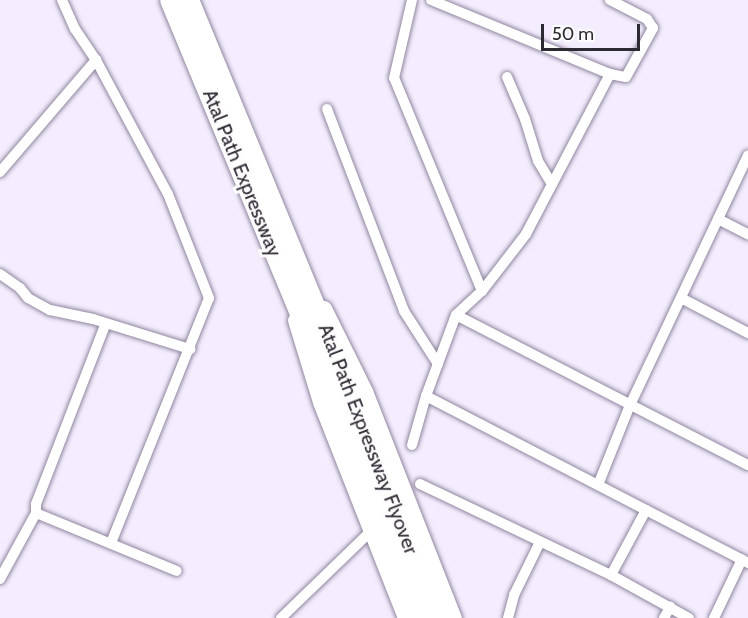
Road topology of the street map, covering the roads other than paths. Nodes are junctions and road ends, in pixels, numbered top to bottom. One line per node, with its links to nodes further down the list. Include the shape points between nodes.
1 (62, 0): 7 (street)
2 (170, 0): 16 (highway, Atal Path Expressway)
3 (189, 0): 16 (highway, Atal Path Expressway)
4 (412, 0): 18 (street, via 394,78)
5 (431, 0): 8 (street)
6 (610, 0): 8 (street, via 647,19 653,28 631,72 626,77)
7 (96, 60): 12 (street); 24 (street, via 168,194 209,298)
8 (610, 74): 13 (street)
9 (507, 77): 13 (street, via 538,161)
10 (327, 109): 25 (street, via 404,310)
11 (748, 155): 14 (street)
12 (0, 172)
13 (552, 184): 18 (street, via 526,234)
14 (718, 219): 15 (street); 19 (street)
15 (748, 234)
16 (290, 264): 23 (highway, Atal Path Expressway); 34 (street, via 305,358); 46 (street, via 340,337)
17 (0, 274): 21 (street, via 28,298 50,310)
18 (482, 291): 20 (street)
19 (681, 297): 22 (street); 27 (street)
20 (456, 315): 25 (street); 27 (street)
21 (105, 324): 24 (street); 33 (street, via 36,504)
22 (748, 333)
23 (322, 344): 44 (highway, Atal Path Expressway Flyover); 45 (highway, Atal Path Expressway Flyover)
24 (190, 349): 36 (street)
25 (438, 364): 26 (street)
26 (426, 396): 28 (street); 31 (street)
27 (630, 405): 29 (street); 31 (street)
28 (411, 445)
29 (748, 465)
30 (420, 484): 35 (street)
31 (598, 485): 32 (street)
32 (646, 510): 37 (street); 39 (street)
33 (36, 513): 36 (street); 40 (street)
34 (371, 531): 42 (street); 43 (street)
35 (540, 542): 39 (street); 47 (street, via 514,595)
36 (111, 543): 38 (street)
37 (745, 561): 50 (street)
38 (177, 571)
39 (611, 575): 41 (street)
40 (0, 579)
41 (670, 607): 48 (street); 49 (street)
42 (285, 616)
43 (405, 618)
44 (419, 618)
45 (438, 618)
46 (454, 618)
47 (508, 618)
48 (664, 618)
49 (689, 618)
50 (714, 618)

